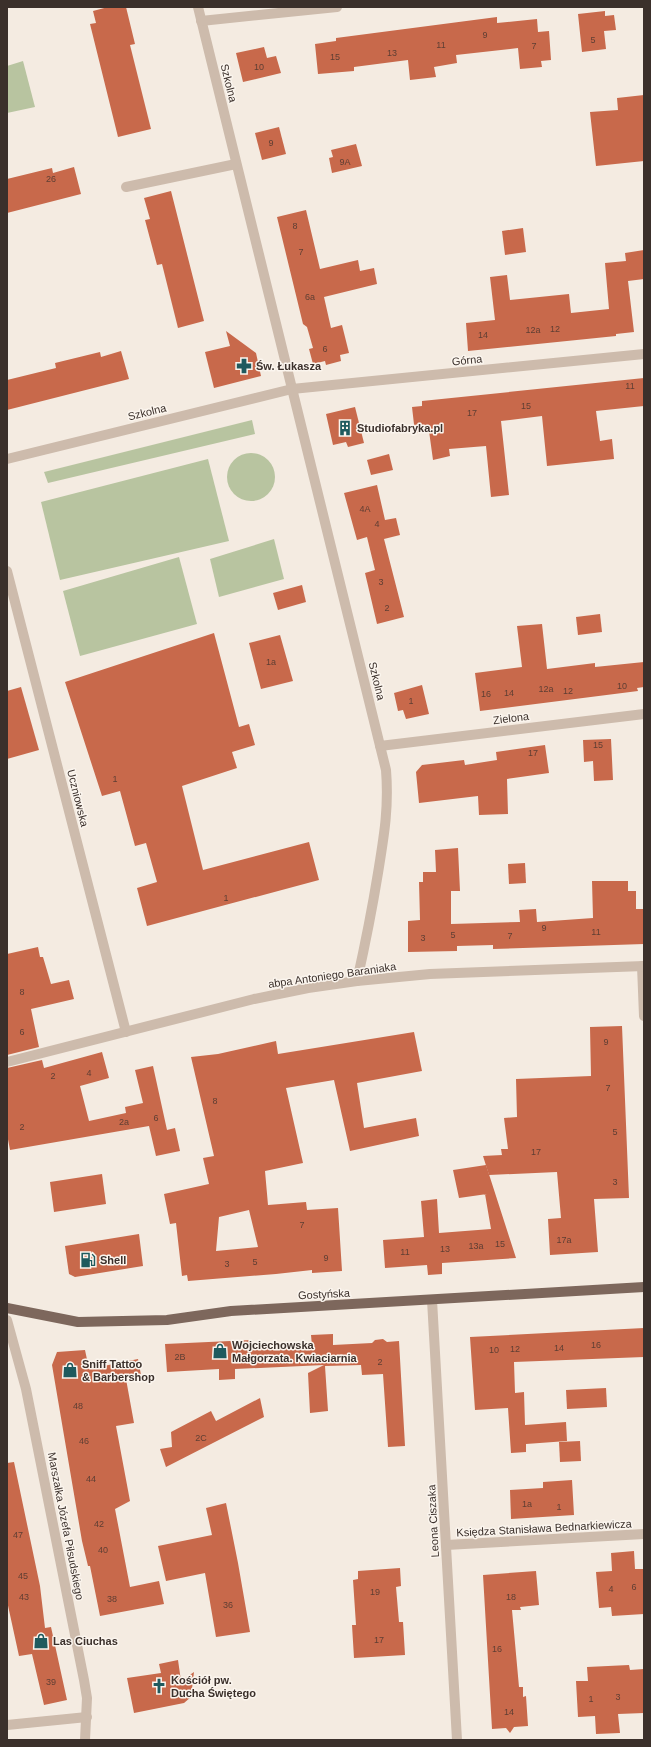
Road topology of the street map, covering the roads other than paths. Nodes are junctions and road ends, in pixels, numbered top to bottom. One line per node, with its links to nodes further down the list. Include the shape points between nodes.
1 (198, 7): 3 (street, Szkolna)
2 (337, 7): 3 (street)
3 (201, 21): 4 (street, Szkolna)
4 (236, 164): 5 (street); 7 (street, Szkolna)
5 (126, 187)
6 (644, 354): 7 (street, Górna)
7 (292, 389): 8 (street, Szkolna); 11 (street, Szkolna)
8 (7, 459)
9 (7, 571): 15 (street, Uczniowska)
10 (644, 714): 11 (street, Zielona)
11 (380, 746): 13 (street, Szkolna, via 386,770 386,826)
12 (643, 966): 13 (street, abpa Antoniego Baraniaka, via 430,974); 14 (street)
13 (357, 981): 15 (street, abpa Antoniego Baraniaka, via 254,999)
14 (644, 1016)
15 (126, 1032): 16 (street, abpa Antoniego Baraniaka)
16 (7, 1062)
17 (644, 1287): 18 (main road, Gostyńska)
18 (432, 1300): 19 (main road, Gostyńska, via 232,1311 167,1320 95,1322 73,1322); 22 (street, Leona Ciszaka)
19 (7, 1308)
20 (7, 1320): 23 (street, Marszałka Józefa Piłsudskiego, via 26,1389 84,1680)
21 (644, 1534): 22 (street, Księdza Stanisława Bednarkiewicza)
22 (446, 1545): 26 (street, Leona Ciszaka)
23 (87, 1717): 24 (street); 25 (street, Marszałka Józefa Piłsudskiego)
24 (7, 1726)
25 (85, 1740)
26 (457, 1740)

